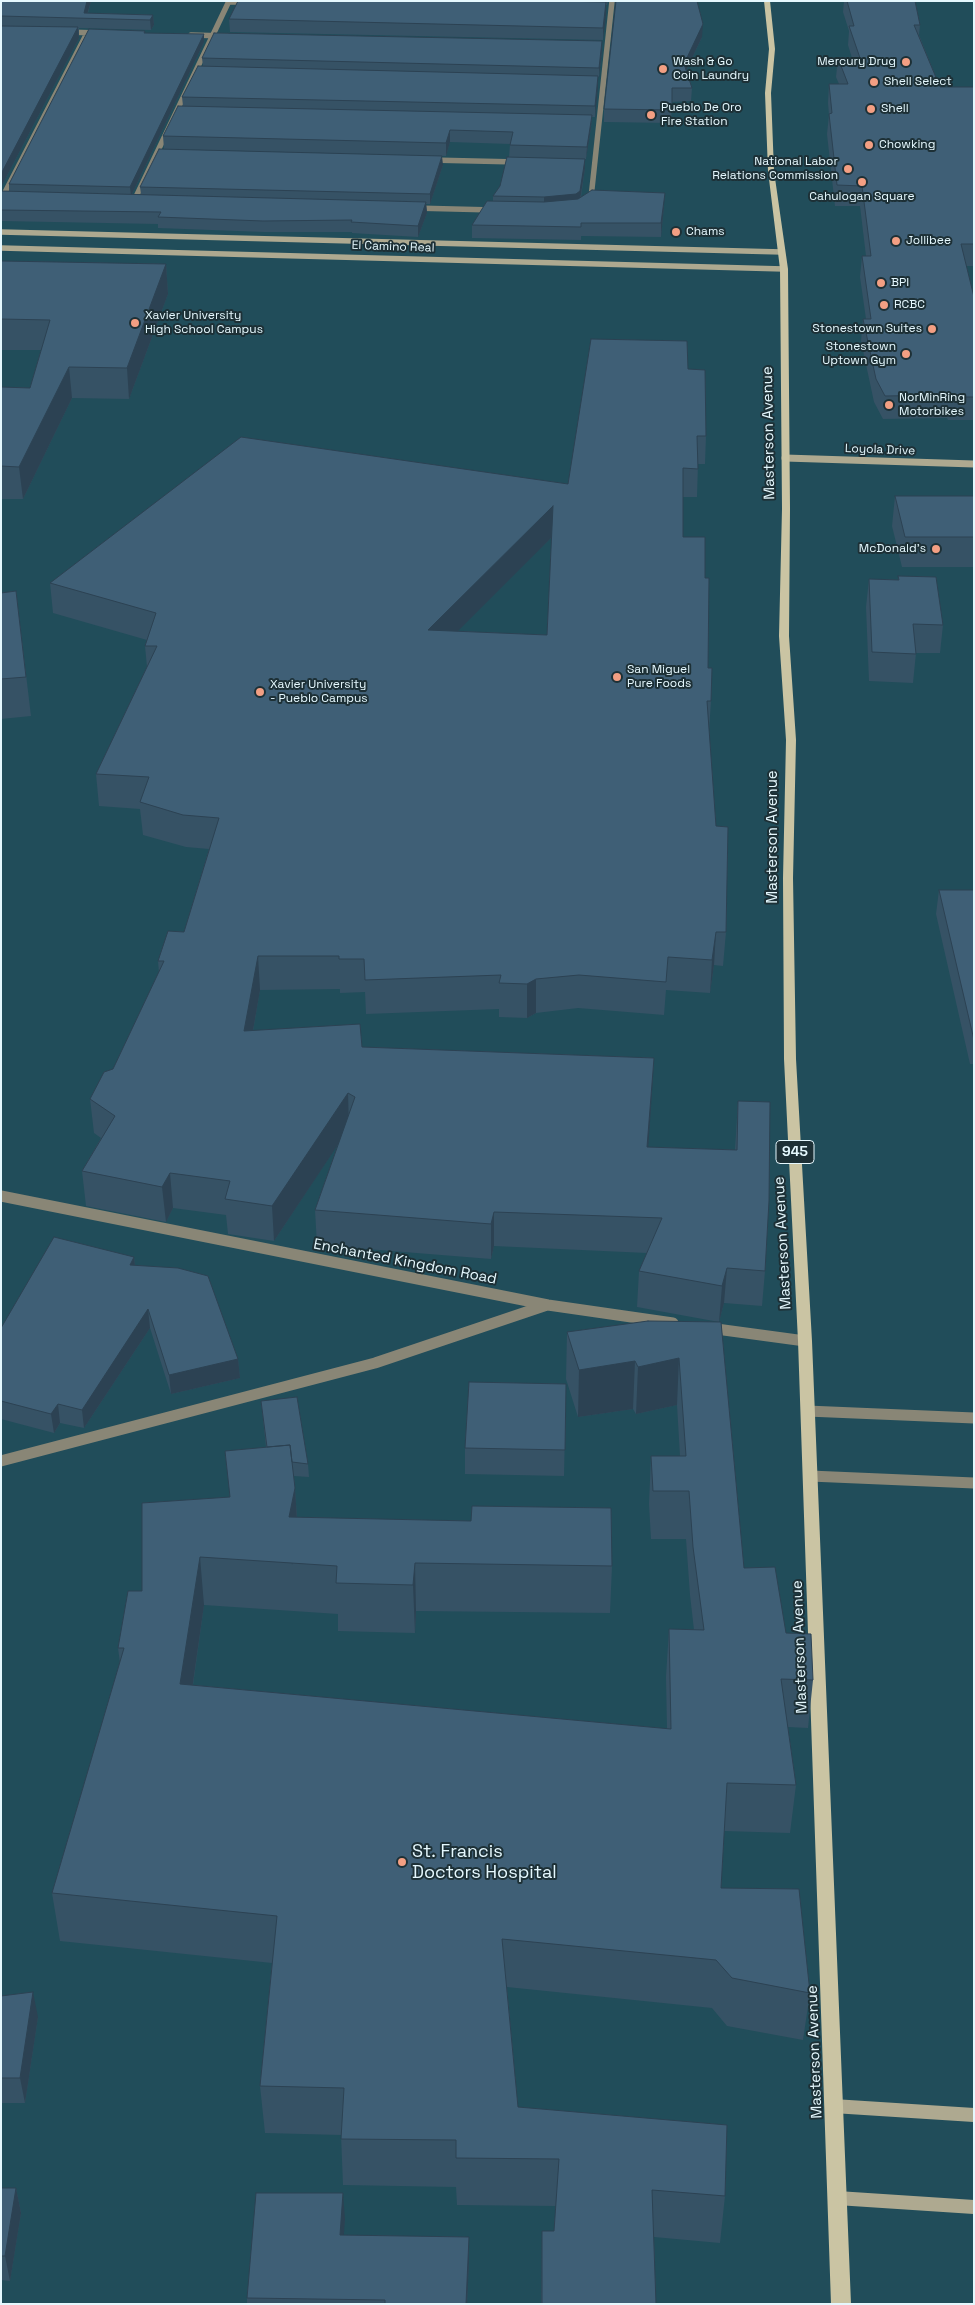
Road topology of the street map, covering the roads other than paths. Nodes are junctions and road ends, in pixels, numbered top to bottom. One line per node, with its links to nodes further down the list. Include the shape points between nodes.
1 (612, 1): 6 (street)
2 (767, 1): 39 (main road, Masterson Avenue / 945, via 772,49 768,123)
3 (228, 2): 4 (street); 11 (street)
4 (258, 2)
5 (602, 10): 6 (street)
6 (612, 10): 14 (street)
7 (58, 32): 8 (street)
8 (87, 33): 9 (street); 29 (street)
9 (106, 33)
10 (183, 35): 11 (street)
11 (212, 36): 12 (street); 15 (street)
12 (232, 36)
13 (598, 44): 14 (street)
14 (608, 45): 18 (street)
15 (196, 72): 16 (street); 19 (street)
16 (206, 72)
17 (593, 82): 18 (street)
18 (603, 82): 22 (street)
19 (174, 112): 20 (street); 23 (street)
20 (184, 113)
21 (589, 122): 22 (street)
22 (599, 122): 28 (street)
23 (156, 153): 24 (street); 32 (street)
24 (166, 154)
25 (425, 160): 26 (street)
26 (525, 162)
27 (584, 164): 28 (street)
28 (594, 164): 34 (street, via 591,198)
29 (2, 198): 30 (street)
30 (11, 198)
31 (124, 200): 32 (street)
32 (134, 201): 33 (street)
33 (144, 201)
34 (581, 205)
35 (408, 208): 36 (street)
36 (505, 210)
37 (1, 232): 39 (street, El Camino Real)
38 (1, 248): 40 (street, El Camino Real)
39 (782, 252): 40 (main road, Masterson Avenue / 945)
40 (784, 269): 41 (main road, Masterson Avenue / 945)
41 (785, 458): 42 (street, Loyola Drive); 45 (main road, Masterson Avenue / 945, via 784,636 791,740 788,860 790,1059)
42 (974, 464)
43 (1, 1196): 44 (street, Enchanted Kingdom Road)
44 (548, 1305): 45 (street, Enchanted Kingdom Road); 48 (street, via 375,1363)
45 (805, 1342): 46 (main road, Masterson Avenue / 945)
46 (807, 1411): 47 (street); 49 (main road, Masterson Avenue / 945)
47 (974, 1418)
48 (1, 1460)
49 (810, 1476): 50 (street); 51 (main road, Masterson Avenue / 945)
50 (974, 1483)
51 (834, 2106): 52 (street); 53 (main road, Masterson Avenue / 945)
52 (974, 2115)
53 (837, 2198): 54 (street); 55 (main road, Masterson Avenue / 945)
54 (974, 2207)
55 (841, 2304)

